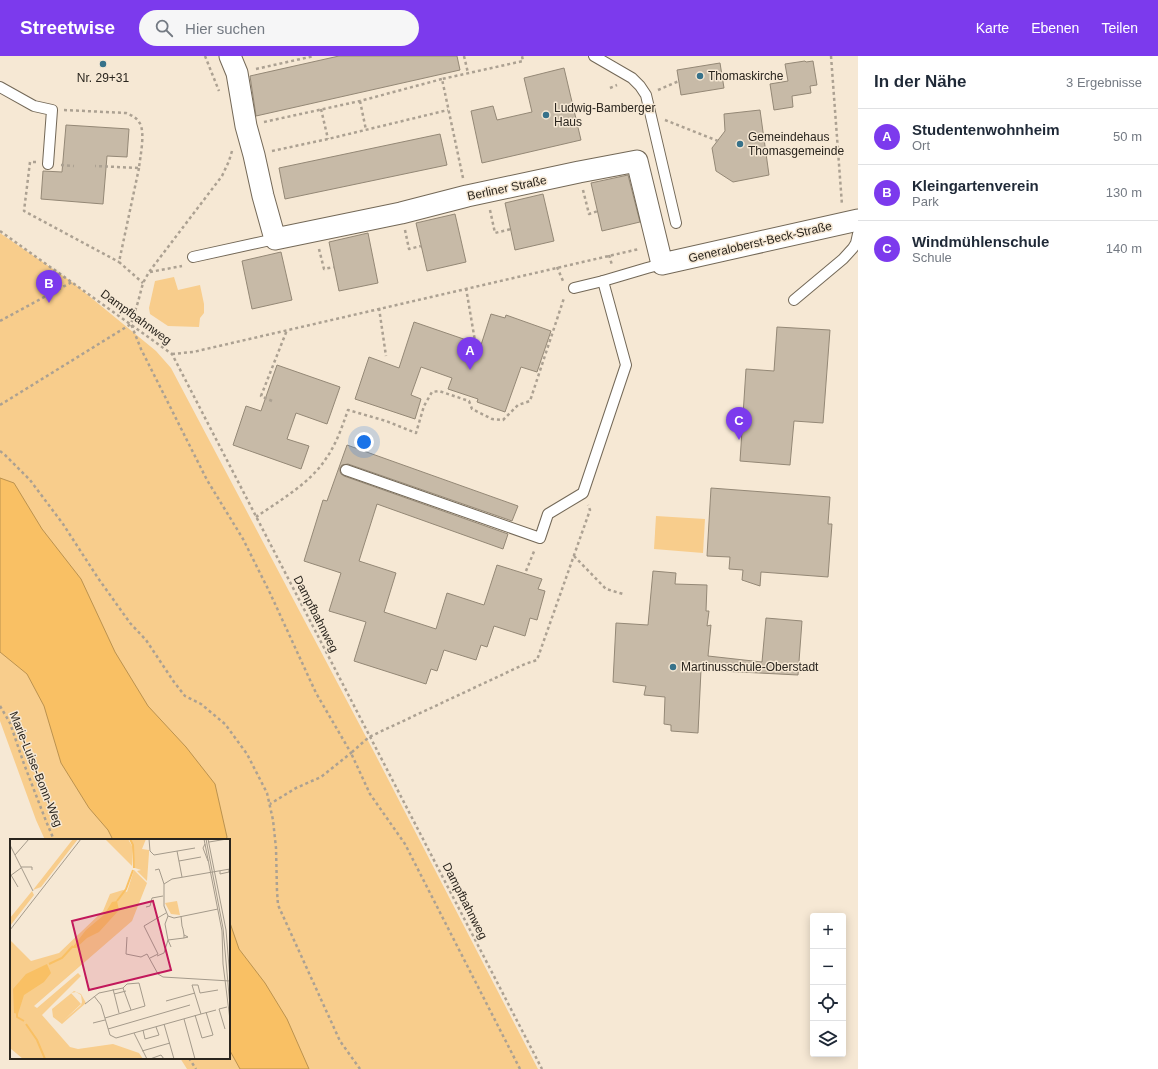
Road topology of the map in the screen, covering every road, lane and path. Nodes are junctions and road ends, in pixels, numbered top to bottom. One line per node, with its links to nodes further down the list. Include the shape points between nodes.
1 (206, 56): 12 (path)
2 (314, 56): 7 (path)
3 (464, 56): 8 (path)
4 (522, 56): 8 (path, via 523,61)
5 (594, 56): 13 (lane, via 632,78)
6 (831, 56): 32 (path)
7 (234, 64): 19 (street)
8 (468, 73): 9 (path)
9 (442, 80): 14 (path); 17 (path)
10 (679, 81): 13 (path)
11 (1, 90): 16 (lane, via 34,106)
12 (221, 95)
13 (646, 95): 18 (lane)
14 (360, 101): 15 (path); 20 (path)
15 (321, 109): 19 (path); 21 (path)
16 (52, 110): 25 (lane); 27 (path, via 126,113 134,117 143,129)
17 (448, 110): 20 (path); 29 (path)
18 (650, 114): 22 (path); 33 (lane)
19 (246, 126): 24 (street)
20 (366, 130): 21 (path)
21 (328, 140): 24 (path)
22 (718, 140)
23 (232, 149): 45 (path, via 222,176)
24 (254, 154): 37 (street)
25 (48, 164): 41 (path, via 30,162 24,211)
26 (95, 166): 27 (path)
27 (139, 168): 41 (path)
28 (579, 172): 29 (street, Berliner Straße); 30 (path, via 589,214); 38 (street, Berliner Straße, via 637,161)
29 (477, 195): 31 (street, Berliner Straße); 34 (path, via 495,233)
30 (598, 211)
31 (401, 213): 36 (street, Berliner Straße); 39 (path, via 409,249)
32 (847, 217): 42 (street, Generaloberst-Beck-Straße); 51 (lane, via 856,243 853,248)
33 (676, 223)
34 (511, 229)
35 (0, 231): 47 (path, Dampfbahnweg)
36 (315, 232): 37 (street, Berliner Straße); 44 (path, via 324,269)
37 (274, 239): 40 (lane, Berliner Straße)
38 (658, 244): 42 (street, Berliner Straße); 49 (path)
39 (421, 246)
40 (193, 256)
41 (119, 262): 48 (path)
42 (662, 264): 46 (lane)
43 (184, 266): 45 (path)
44 (334, 267)
45 (149, 272): 48 (path)
46 (603, 281): 50 (lane); 63 (lane, via 626,365)
47 (72, 282): 53 (path); 54 (path, Dampfbahnweg)
48 (143, 283): 54 (path)
49 (466, 288): 52 (path); 56 (path)
50 (574, 288): 64 (path, via 567,291 530,401 518,405 503,420 492,419 472,409 469,401 439,391 432,392 424,406 416,432 348,410 325,460 308,480)
51 (794, 300)
52 (379, 308): 55 (path); 58 (path)
53 (0, 322)
54 (131, 324): 57 (path, Dampfbahnweg); 60 (path); 71 (path, via 207,480 243,539 316,693)
55 (288, 330): 57 (path, via 193,352); 59 (path, via 261,396)
56 (476, 347)
57 (172, 354): 64 (path, Dampfbahnweg)
58 (386, 356)
59 (272, 401)
60 (0, 405)
61 (0, 451): 72 (path, via 30,480 63,524 102,584 130,623 146,640 185,696 201,704 225,724 247,754)
62 (346, 470): 65 (lane)
63 (583, 493): 65 (lane, via 548,514); 66 (path, via 590,510)
64 (256, 517): 70 (path, Dampfbahnweg)
65 (540, 538): 67 (path)
66 (574, 556): 68 (path, via 606,589); 70 (path, via 537,660)
67 (526, 571)
68 (623, 594)
69 (0, 706): 73 (path, Marie-Luise-Bonn-Weg, via 10,723)
70 (369, 737): 71 (path); 78 (path, Dampfbahnweg)
71 (350, 753): 72 (path, via 321,776); 77 (path, via 370,794 405,844)
72 (270, 804): 76 (path, via 274,820 278,905 340,1041)
73 (54, 839)
74 (190, 1059): 75 (path)
75 (196, 1069)
76 (360, 1069)
77 (520, 1069)
78 (542, 1069)

